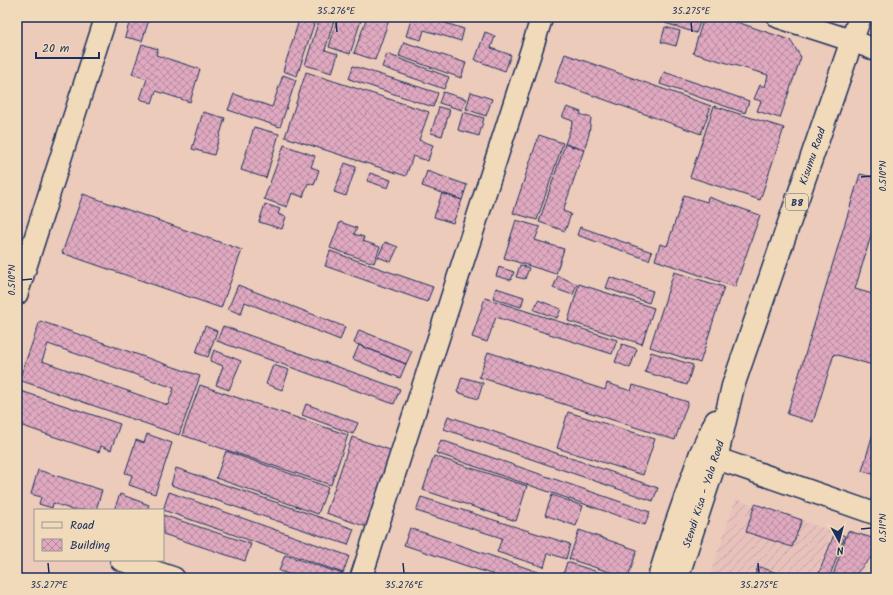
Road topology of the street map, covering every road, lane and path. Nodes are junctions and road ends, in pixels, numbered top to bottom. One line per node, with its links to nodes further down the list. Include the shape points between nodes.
1 (106, 17): 7 (street)
2 (542, 17): 13 (street)
3 (778, 17): 5 (street)
4 (860, 17): 5 (highway, Kisumu Road / B8)
5 (852, 40): 6 (street); 8 (highway, Kisumu Road / B8)
6 (876, 50)
7 (17, 294)
8 (733, 386): 9 (highway, Stendi Kisa - Yala Road / B8)
9 (709, 456): 10 (street); 14 (highway, B8); 15 (highway, Stendi Kisa - Yala Road / B8)
10 (876, 514)
11 (124, 561): 12 (street)
12 (174, 578)
13 (361, 578)
14 (659, 578)
15 (677, 578)

